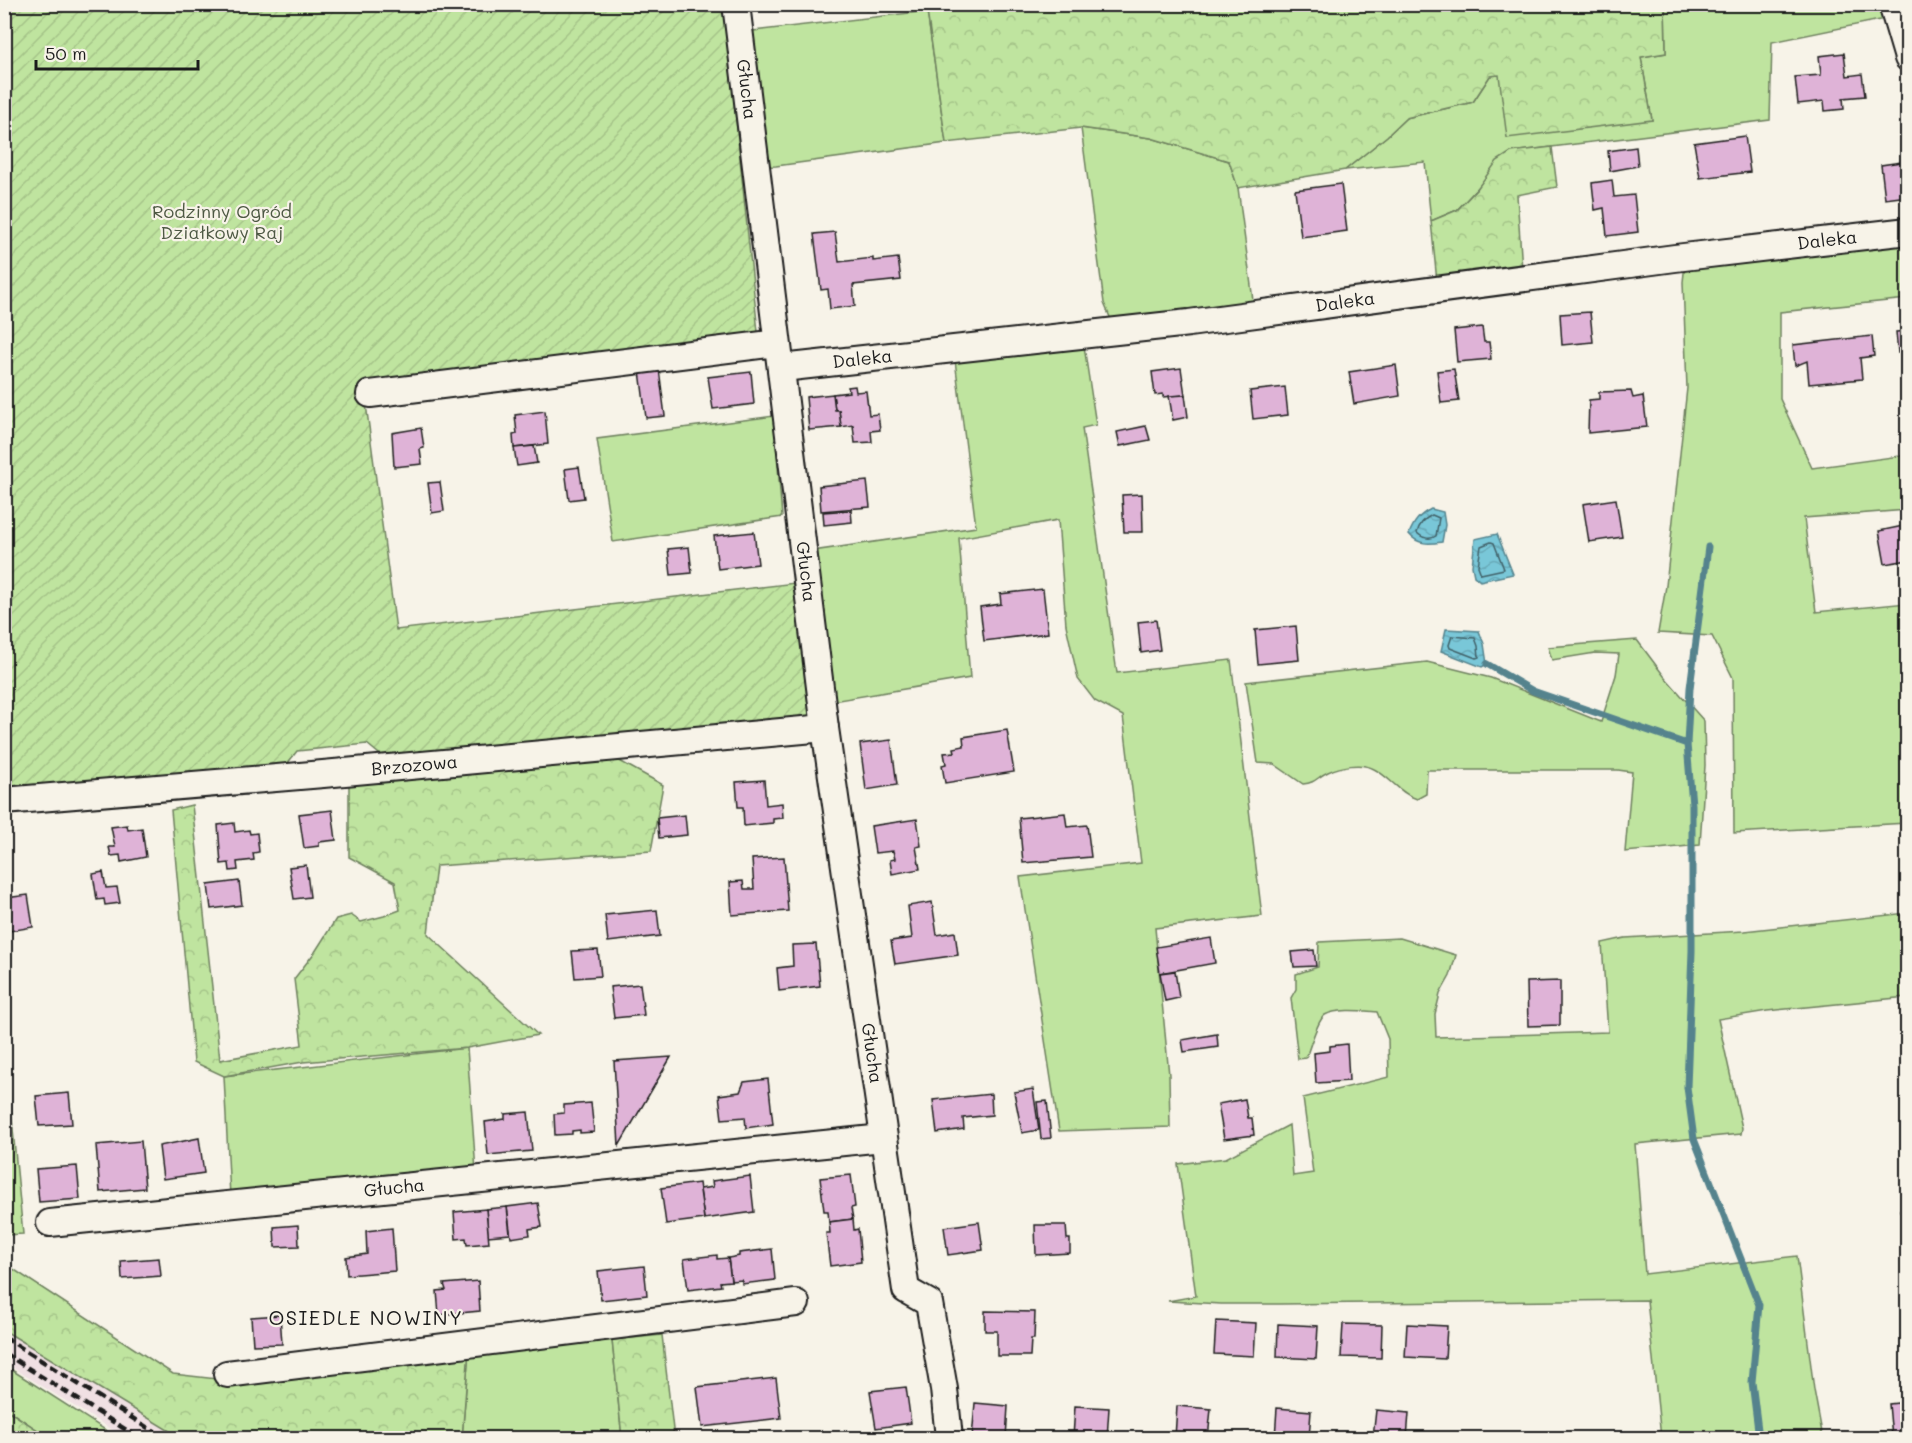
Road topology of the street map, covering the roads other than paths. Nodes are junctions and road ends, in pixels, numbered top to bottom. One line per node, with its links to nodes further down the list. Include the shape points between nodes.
1 (735, 4): 5 (street, Głucha)
2 (1892, 4): 3 (street)
3 (1908, 58)
4 (1908, 231): 5 (street, Daleka, via 1189,323)
5 (779, 356): 6 (street, Daleka); 7 (street, Głucha)
6 (370, 394)
7 (825, 728): 8 (street, Brzozowa); 9 (street, Głucha)
8 (4, 801)
9 (883, 1138): 10 (street, Głucha); 13 (street, Głucha, via 906,1290 929,1303)
10 (50, 1223)
11 (796, 1303): 12 (street)
12 (227, 1374)
13 (949, 1438)

